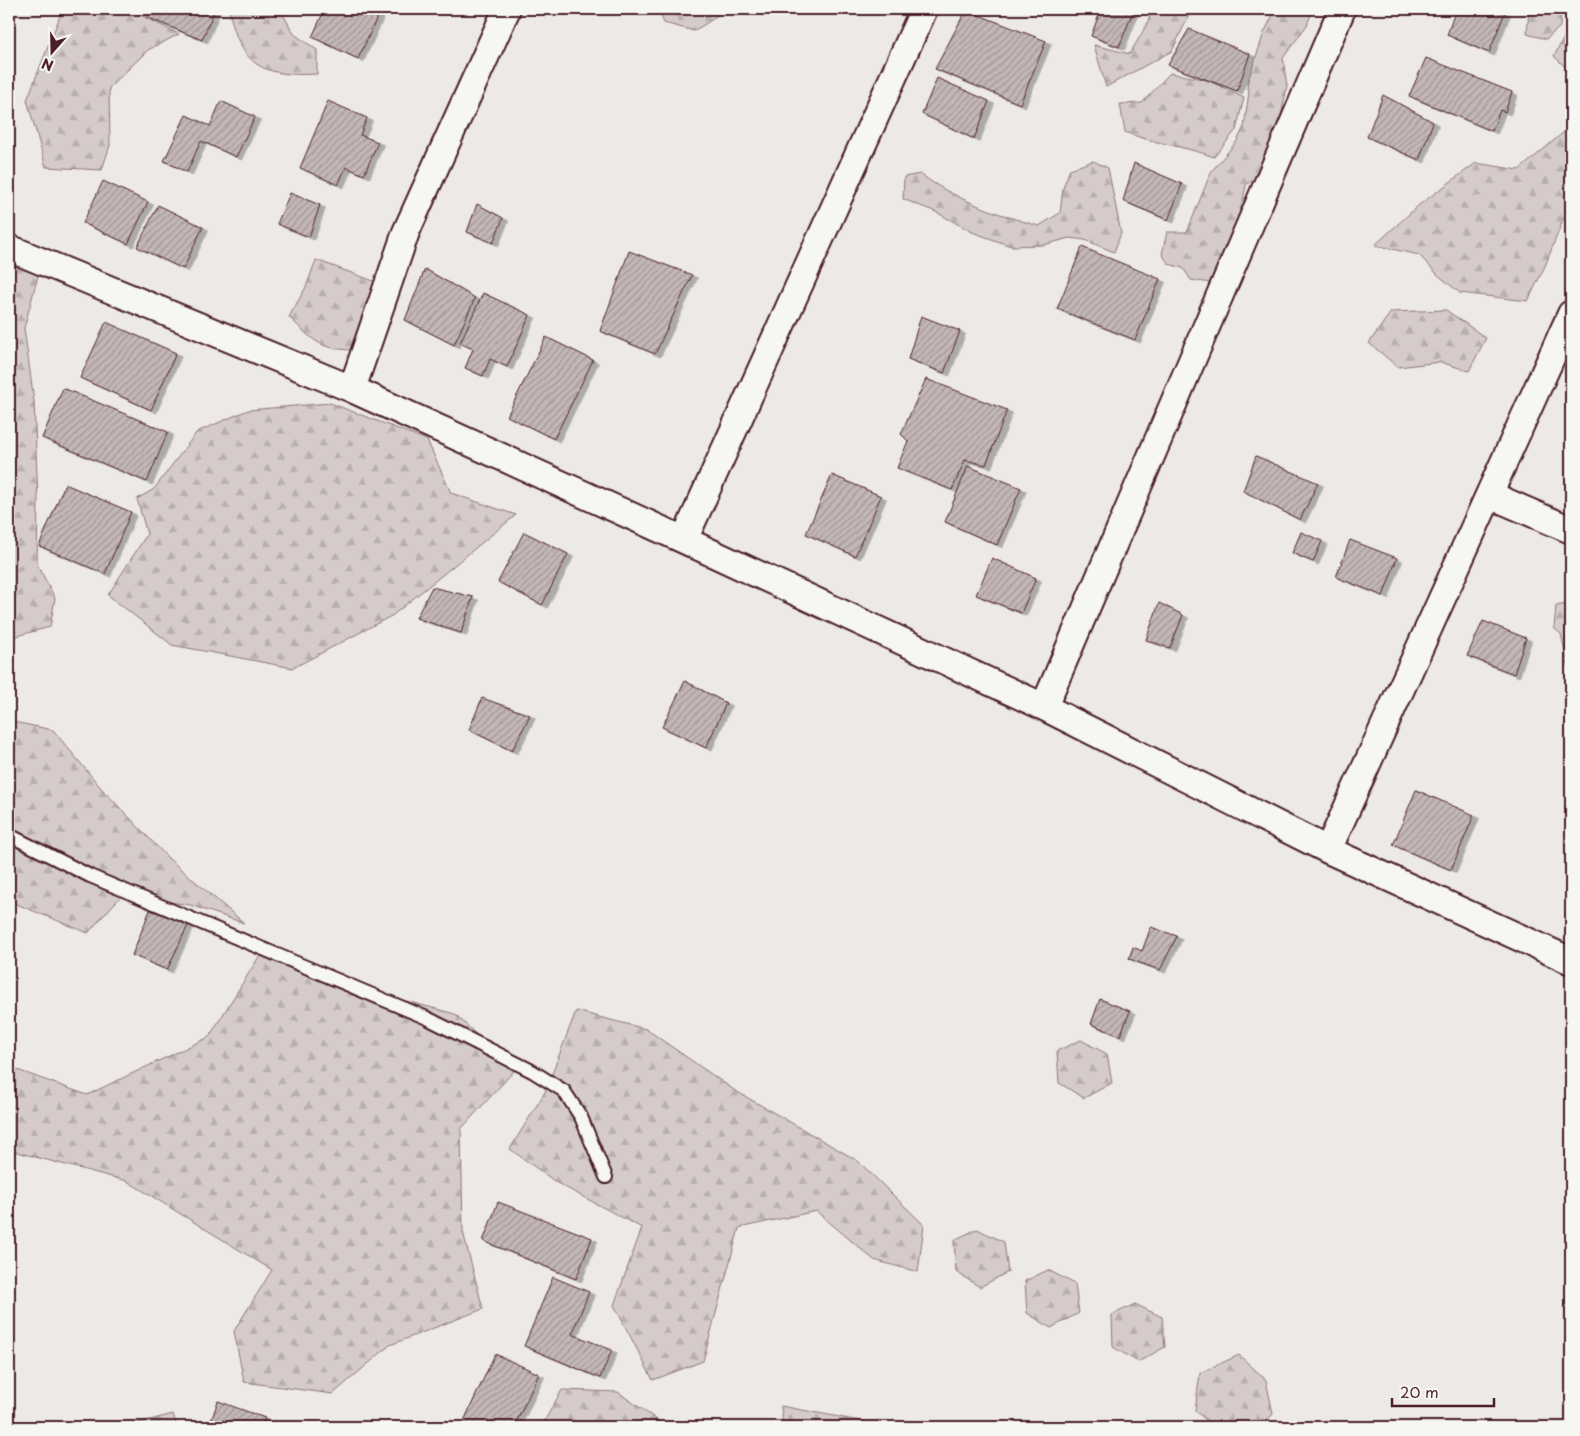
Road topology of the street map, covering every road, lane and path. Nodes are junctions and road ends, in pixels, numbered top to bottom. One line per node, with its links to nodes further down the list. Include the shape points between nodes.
1 (507, 9): 6 (street, via 406,232)
2 (924, 9): 9 (street)
3 (1342, 9): 10 (street)
4 (9, 248): 6 (street)
5 (1571, 314): 7 (street)
6 (352, 389): 9 (street)
7 (1490, 495): 8 (street); 12 (street)
8 (1571, 530)
9 (684, 540): 10 (street)
10 (1044, 707): 12 (street)
11 (9, 835): 14 (lane, via 90,876 427,1018 532,1071 564,1091 581,1117)
12 (1328, 850): 13 (street)
13 (1571, 961)
14 (606, 1177)

